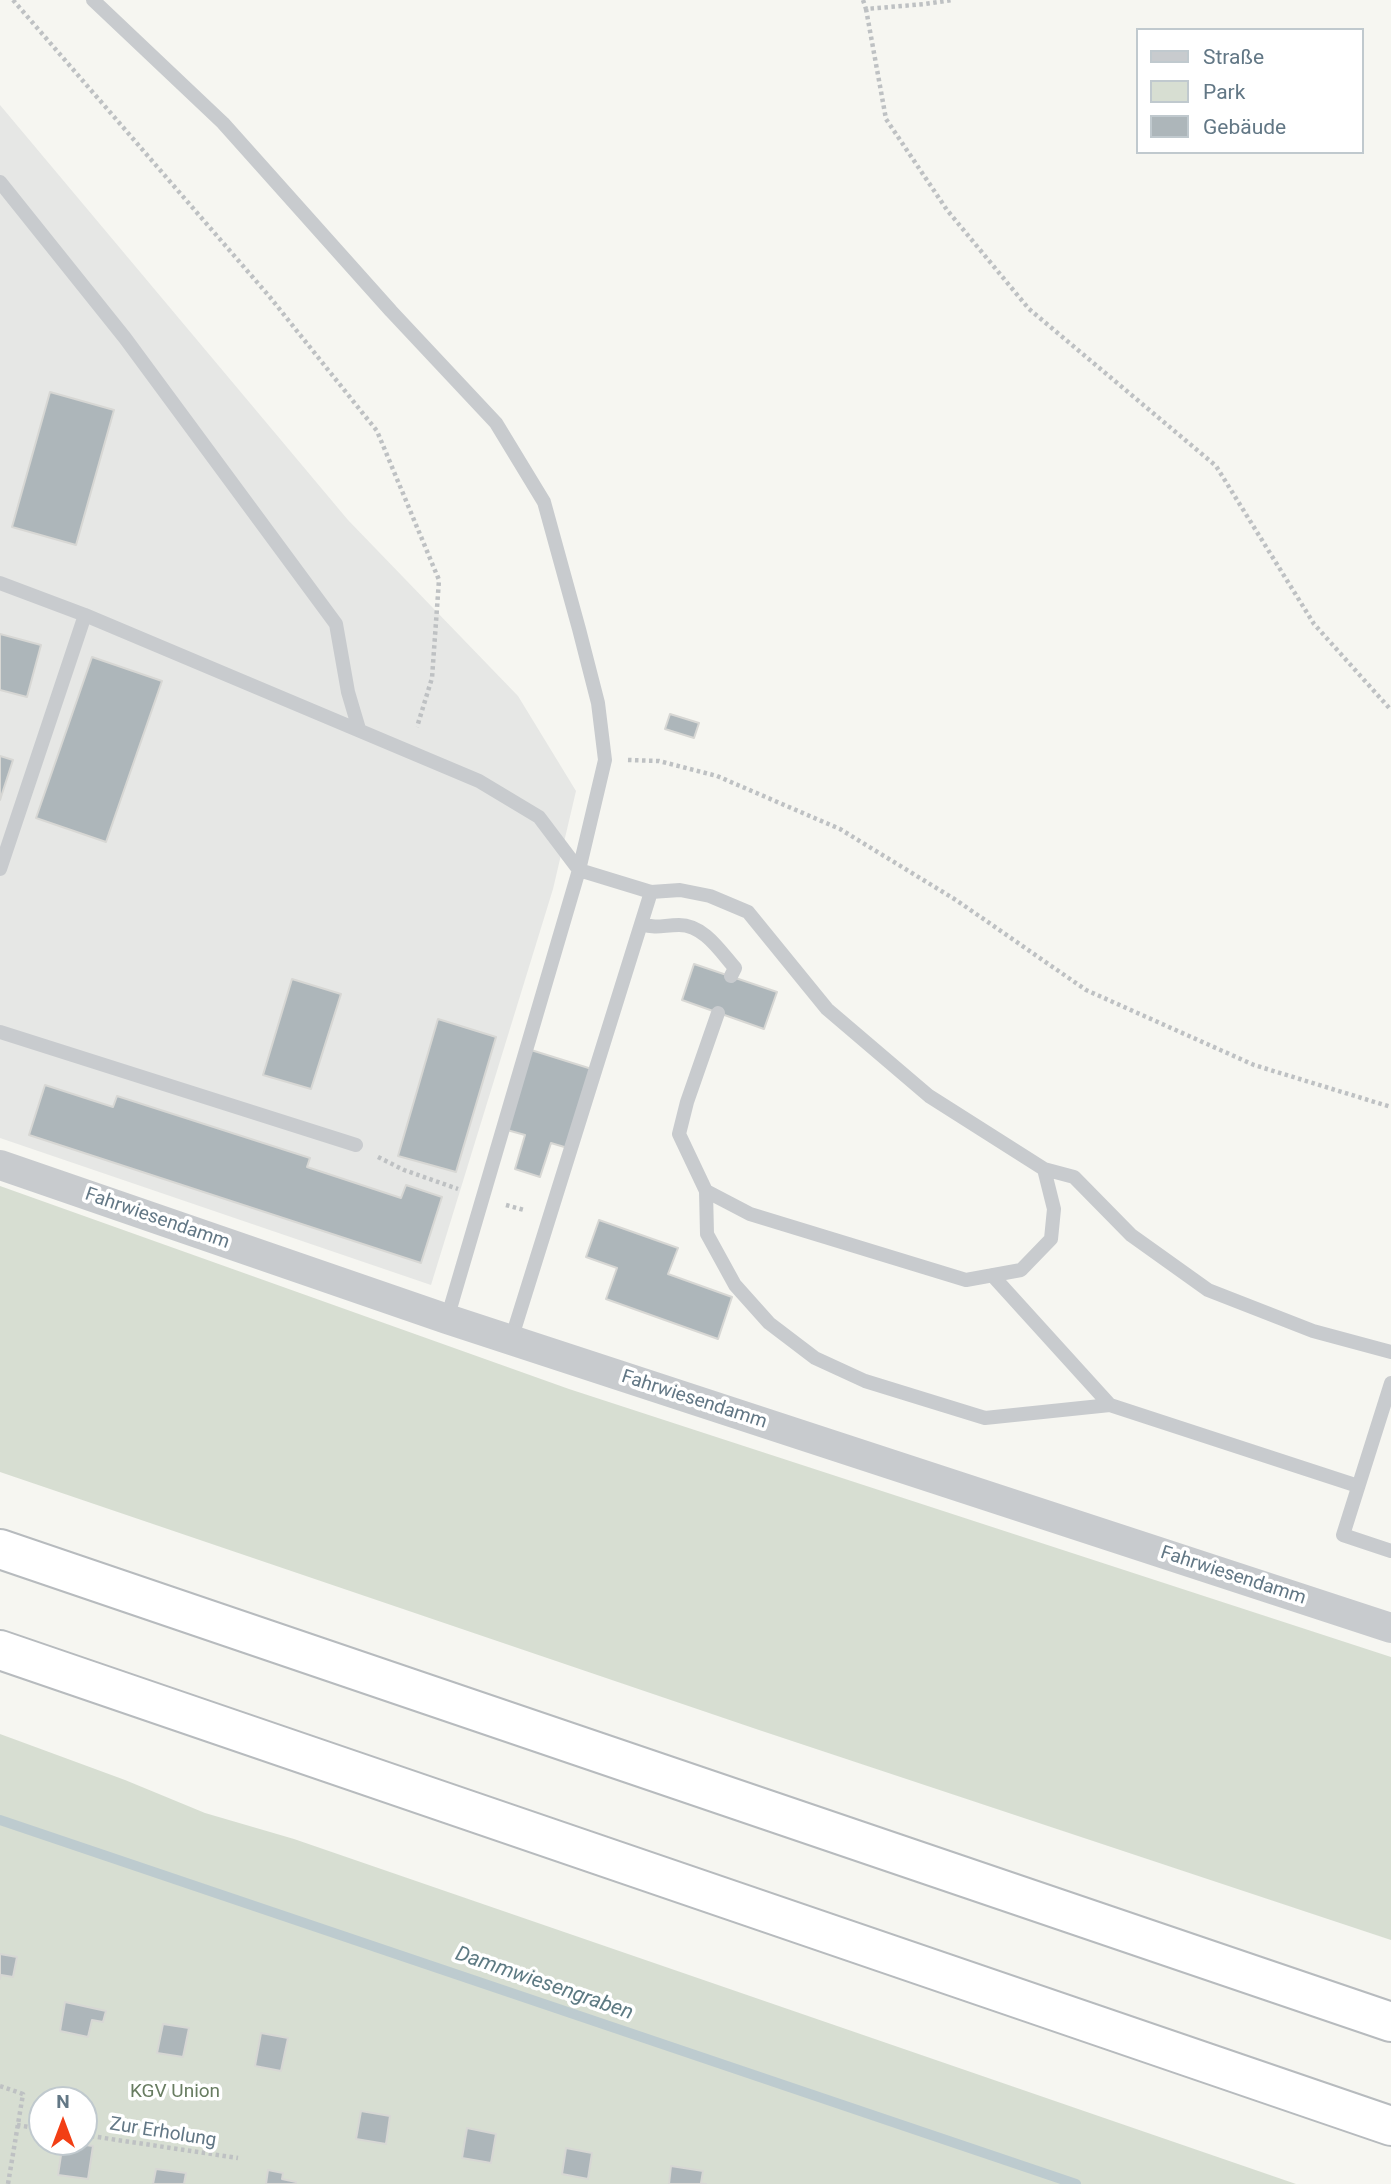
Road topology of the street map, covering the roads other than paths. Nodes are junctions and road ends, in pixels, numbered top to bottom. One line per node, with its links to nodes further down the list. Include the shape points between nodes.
1 (93, 0): 7 (lane, via 223,123 496,423 544,502 598,703 605,760)
2 (0, 182): 5 (lane, via 125,338 336,624)
3 (0, 583): 4 (lane)
4 (85, 615): 5 (lane); 6 (lane)
5 (359, 729): 7 (lane, via 479,781 539,817)
6 (0, 869)
7 (579, 870): 8 (lane); 18 (lane)
8 (650, 892): 9 (lane); 15 (lane, via 680,890 710,896 748,912 827,1009 929,1096)
9 (641, 924): 10 (lane, via 655,928 682,925 707,935 735,968); 19 (lane)
10 (731, 976)
11 (718, 1013): 16 (lane, via 679,1134)
12 (0, 1032): 13 (lane)
13 (356, 1145)
14 (0, 1165): 18 (street, Fahrwiesendamm)
15 (1044, 1169): 17 (lane, via 1054,1209 1051,1239 1021,1270); 20 (lane, via 1074,1177 1131,1235 1208,1290 1313,1331)
16 (706, 1191): 17 (lane, via 750,1214 966,1280); 22 (lane, via 707,1234 735,1286 769,1323 815,1358 864,1381 985,1419)
17 (992, 1275): 22 (lane)
18 (447, 1319): 19 (street, Fahrwiesendamm)
19 (511, 1340): 26 (street, Fahrwiesendamm)
20 (1391, 1352)
21 (1391, 1383): 23 (lane)
22 (1110, 1405): 23 (lane)
23 (1358, 1486): 25 (lane, via 1343,1535)
24 (0, 1549): 28 (highway)
25 (1391, 1551)
26 (1391, 1628)
27 (0, 1650): 29 (highway)
28 (1391, 2022)
29 (1391, 2126)

